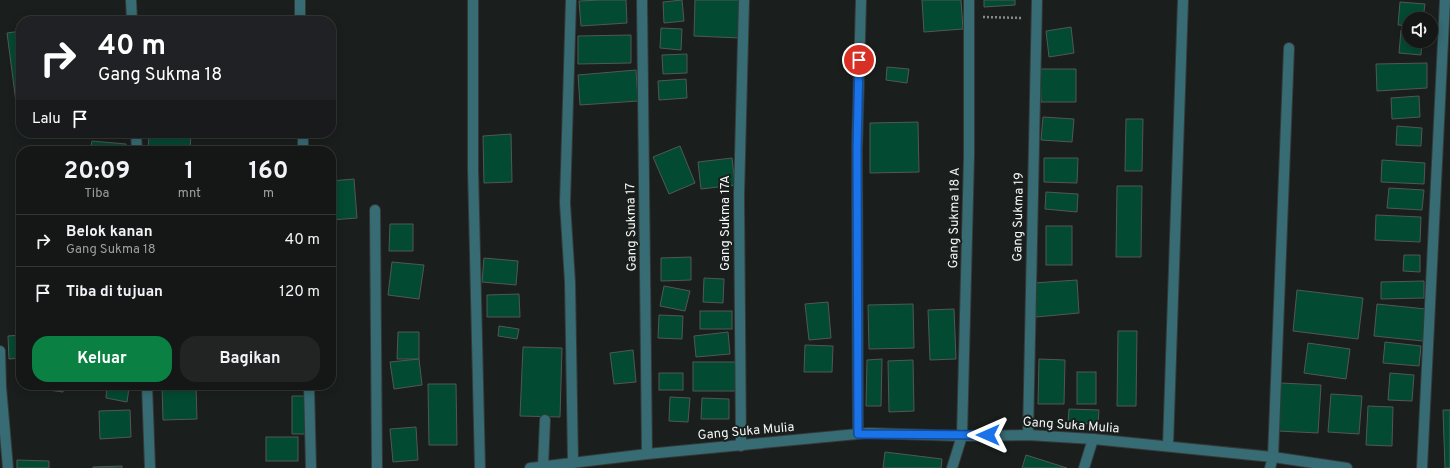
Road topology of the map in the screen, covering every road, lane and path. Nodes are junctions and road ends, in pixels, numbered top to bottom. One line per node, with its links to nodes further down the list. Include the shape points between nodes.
1 (131, 0): 12 (street)
2 (300, 0): 13 (street)
3 (473, 0): 36 (street, via 473,169)
4 (571, 0): 30 (street, via 565,203 570,282)
5 (642, 0): 28 (street, Gang Sukma 17)
6 (744, 0): 26 (street, Gang Sukma 17A, via 739,195)
7 (861, 0): 22 (street, via 857,149)
8 (969, 0): 14 (street, Gang Sukma 18 A)
9 (1037, 0): 15 (street, Gang Sukma 19)
10 (1183, 0): 27 (street)
11 (1445, 0): 42 (street)
12 (132, 16)
13 (300, 16)
14 (969, 16): 15 (path, via 1017,17); 24 (street, Gang Sukma 18 A, via 970,156)
15 (1036, 21): 23 (street, Gang Sukma 19)
16 (1289, 48): 29 (street)
17 (375, 210): 35 (street)
18 (0, 351): 32 (street)
19 (146, 390): 33 (street)
20 (309, 390): 34 (street)
21 (545, 420): 31 (street)
22 (858, 434): 24 (street, Gang Suka Mulia); 26 (street, Gang Suka Mulia)
23 (1028, 435): 24 (street, Gang Suka Mulia); 25 (street, Gang Suka Mulia)
24 (962, 436): 38 (street, Gang Sukma 18 A)
25 (1093, 439): 27 (street, Gang Suka Mulia); 39 (street)
26 (741, 446): 28 (street, Gang Suka Mulia)
27 (1168, 446): 29 (street, Gang Suka Mulia)
28 (647, 454): 30 (street, Gang Suka Mulia)
29 (1273, 457): 40 (street); 41 (street, Gang Suka Mulia)
30 (573, 463): 31 (street, Gang Suka Mulia)
31 (546, 467): 37 (street, Gang Suka Mulia)
32 (8, 468)
33 (150, 468)
34 (311, 468)
35 (377, 468)
36 (480, 468)
37 (530, 468)
38 (952, 468)
39 (1084, 468)
40 (1270, 468)
41 (1347, 468)
42 (1422, 468)

